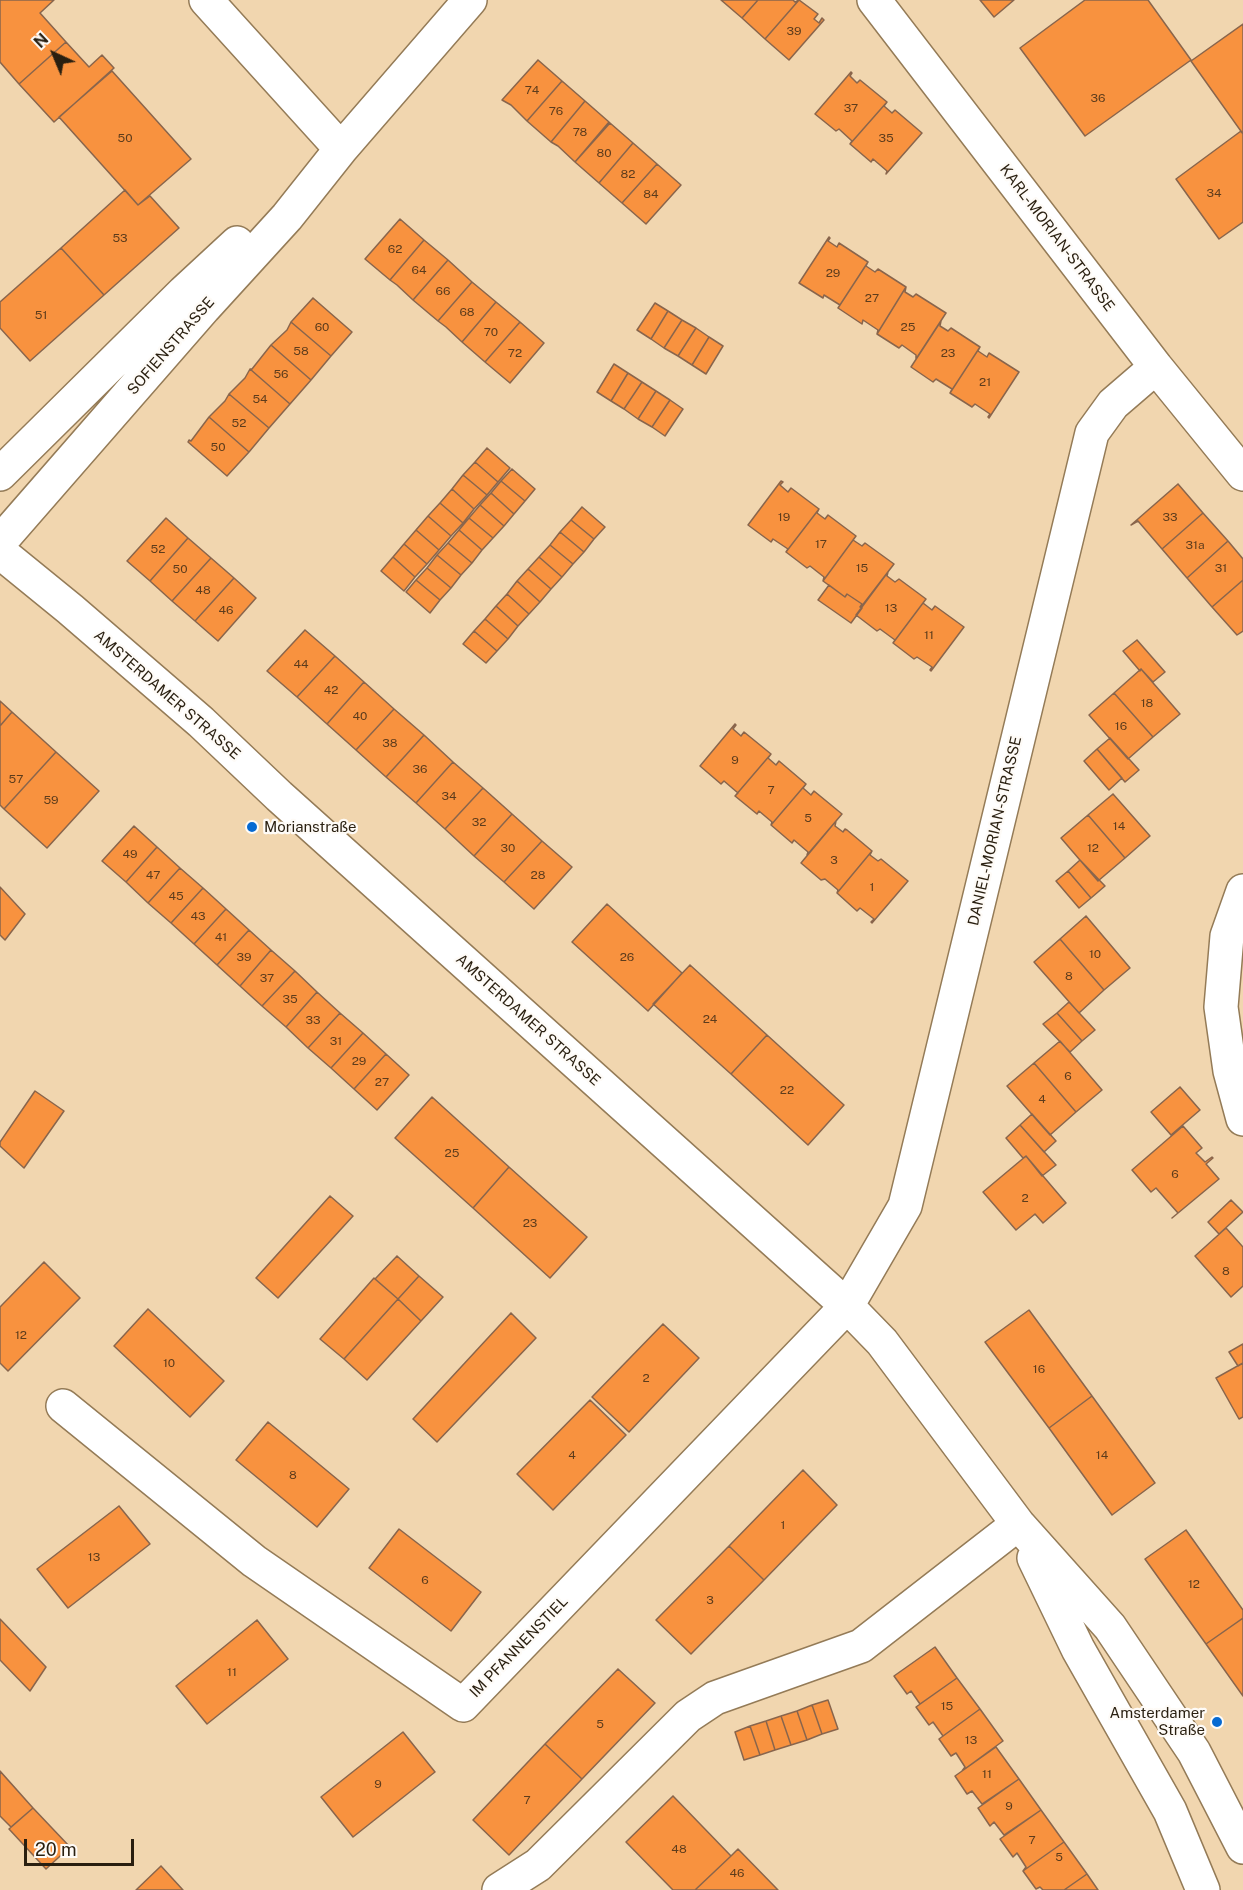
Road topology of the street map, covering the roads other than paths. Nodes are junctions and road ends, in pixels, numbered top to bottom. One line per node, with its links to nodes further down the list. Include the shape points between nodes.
1 (206, 0): 4 (street)
2 (470, 0): 4 (street, SOFIENSTRASSE)
3 (874, 0): 5 (street, KARL-MORIAN-STRASSE)
4 (341, 149): 6 (street, SOFIENSTRASSE, via 184,292); 8 (street, SOFIENSTRASSE, via 287,217)
5 (1156, 368): 7 (street, KARL-MORIAN-STRASSE); 12 (street, DANIEL-MORIAN-STRASSE, via 1113,404 1092,433 905,1206)
6 (0, 474)
7 (1243, 474)
8 (0, 542)
9 (0, 552): 12 (street, AMSTERDAMER STRASSE, via 201,722)
10 (1243, 891): 11 (street, via 1227,936 1221,1006 1230,1071)
11 (1243, 1119)
12 (847, 1306): 13 (street, IM PFANNENSTIEL, via 463,1705 254,1561); 14 (street, AMSTERDAMER STRASSE, via 882,1342)
13 (63, 1406)
14 (1018, 1524): 15 (street, AMSTERDAMER STRASSE, via 1110,1627 1194,1752); 16 (street, via 861,1646 715,1698 688,1716 538,1865); 17 (street, AMSTERDAMER STRASSE, via 1078,1649 1170,1811)
15 (1243, 1846)
16 (499, 1890)
17 (1203, 1890)

